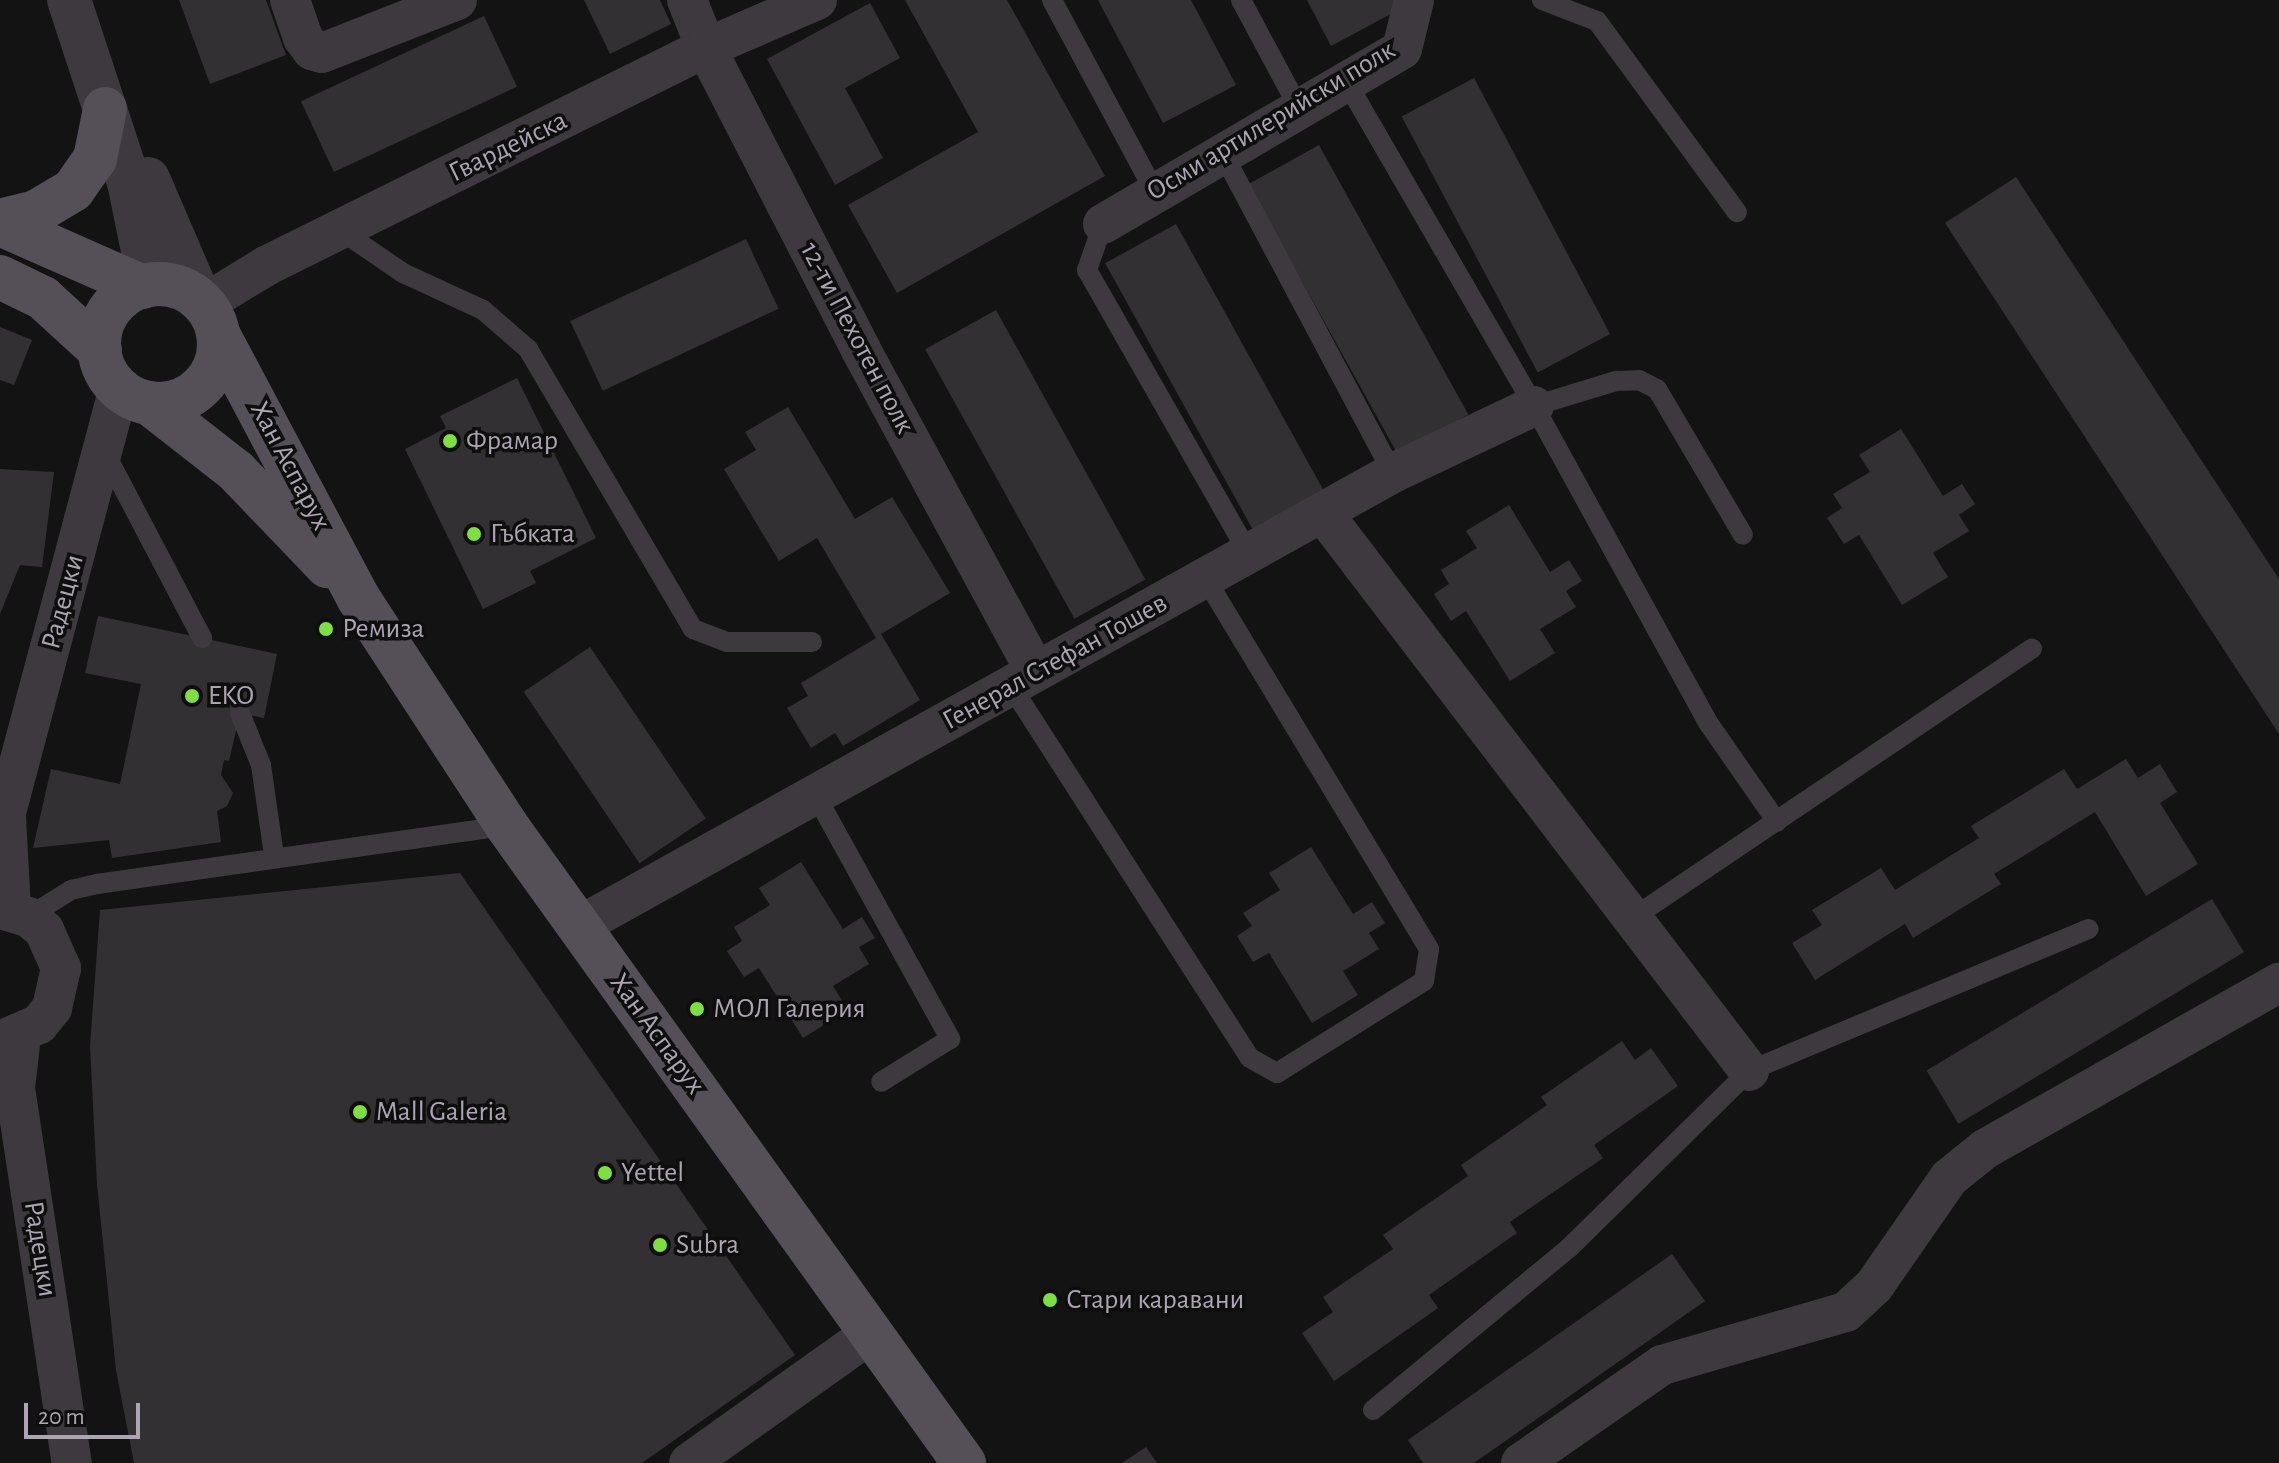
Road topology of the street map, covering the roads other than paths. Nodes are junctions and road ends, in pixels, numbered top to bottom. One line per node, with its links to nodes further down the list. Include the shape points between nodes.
1 (69, 0): 13 (street, Хан Аспарух)
2 (290, 0): 3 (street, via 303,38 322,53)
3 (457, 0)
4 (687, 0): 10 (street, 12-ти Пехотен полк)
5 (817, 0): 10 (street, Гвардейска)
6 (1052, 0): 15 (lane)
7 (1241, 0): 12 (lane)
8 (1414, 0): 11 (street, Осми артилерийски полк, via 1402,49)
9 (1542, 0): 16 (lane, via 1597,21)
10 (706, 48): 19 (street, Гвардейска); 35 (street, 12-ти Пехотен полк)
11 (1347, 83): 12 (street, Осми артилерийски полк); 24 (lane)
12 (1299, 108): 14 (street, Осми артилерийски полк)
13 (105, 109): 17 (main road, via 95,159 73,190 36,212); 21 (street, Хан Аспарух, via 129,182); 22 (street, Хан Аспарух, via 146,173)
14 (1222, 152): 15 (street, Осми артилерийски полк); 26 (lane)
15 (1154, 190): 18 (street, Осми артилерийски полк)
16 (1737, 212)
17 (0, 222): 21 (main road)
18 (1103, 224): 29 (lane, via 1087,270)
19 (340, 230): 22 (street, Гвардейска); 33 (lane, via 403,273 483,310 528,349 693,629 727,642)
20 (0, 277): 23 (main road, Хан Аспарух, via 43,298)
21 (146, 286): 22 (main road, via 177,286); 23 (main road, via 110,310)
22 (207, 313): 23 (main road, via 216,362 201,386 177,400); 31 (main road, Хан Аспарух)
23 (123, 380): 25 (street, Радецки); 31 (main road, Хан Аспарух, via 236,471)
24 (1534, 406): 26 (street, Генерал Стефан Тошев); 28 (lane, via 1616,381 1639,380 1657,389); 38 (lane, via 1709,724)
25 (103, 449): 32 (lane); 39 (street, Радецки)
26 (1393, 473): 27 (street, Генерал Стефан Тошев)
27 (1323, 513): 29 (street, Генерал Стефан Тошев); 43 (street)
28 (1743, 535)
29 (1249, 554): 30 (street, Генерал Стефан Тошев)
30 (1205, 578): 35 (street, Генерал Стефан Тошев); 35 (lane, via 1429,949 1424,981 1277,1073 1250,1058)
31 (359, 599): 40 (main road, Хан Аспарух)
32 (202, 638)
33 (812, 642)
34 (2032, 649): 38 (lane)
35 (1023, 679): 37 (street, Генерал Стефан Тошев)
36 (240, 713): 41 (lane, via 261,765)
37 (815, 794): 44 (street, Генерал Стефан Тошев); 49 (lane, via 950,1039)
38 (1777, 822): 43 (lane)
39 (3, 826): 42 (street, Радецки)
40 (507, 826): 41 (lane); 44 (main road, Хан Аспарух)
41 (274, 855): 42 (lane, via 71,890)
42 (13, 912): 47 (street, via 55,948 61,968 52,1008)
43 (1634, 917): 48 (street)
44 (579, 926): 50 (main road, Хан Аспарух)
45 (2089, 929): 48 (lane)
46 (2279, 983): 55 (street, via 1985,1149 1949,1178 1874,1286 1846,1312 1662,1365)
47 (10, 1038): 52 (street, Радецки)
48 (1749, 1071): 51 (lane, via 1569,1248)
49 (881, 1082)
50 (871, 1333): 53 (street); 54 (main road, Хан Аспарух)
51 (1373, 1410)
52 (72, 1463)
53 (689, 1463)
54 (964, 1463)
55 (1521, 1463)

